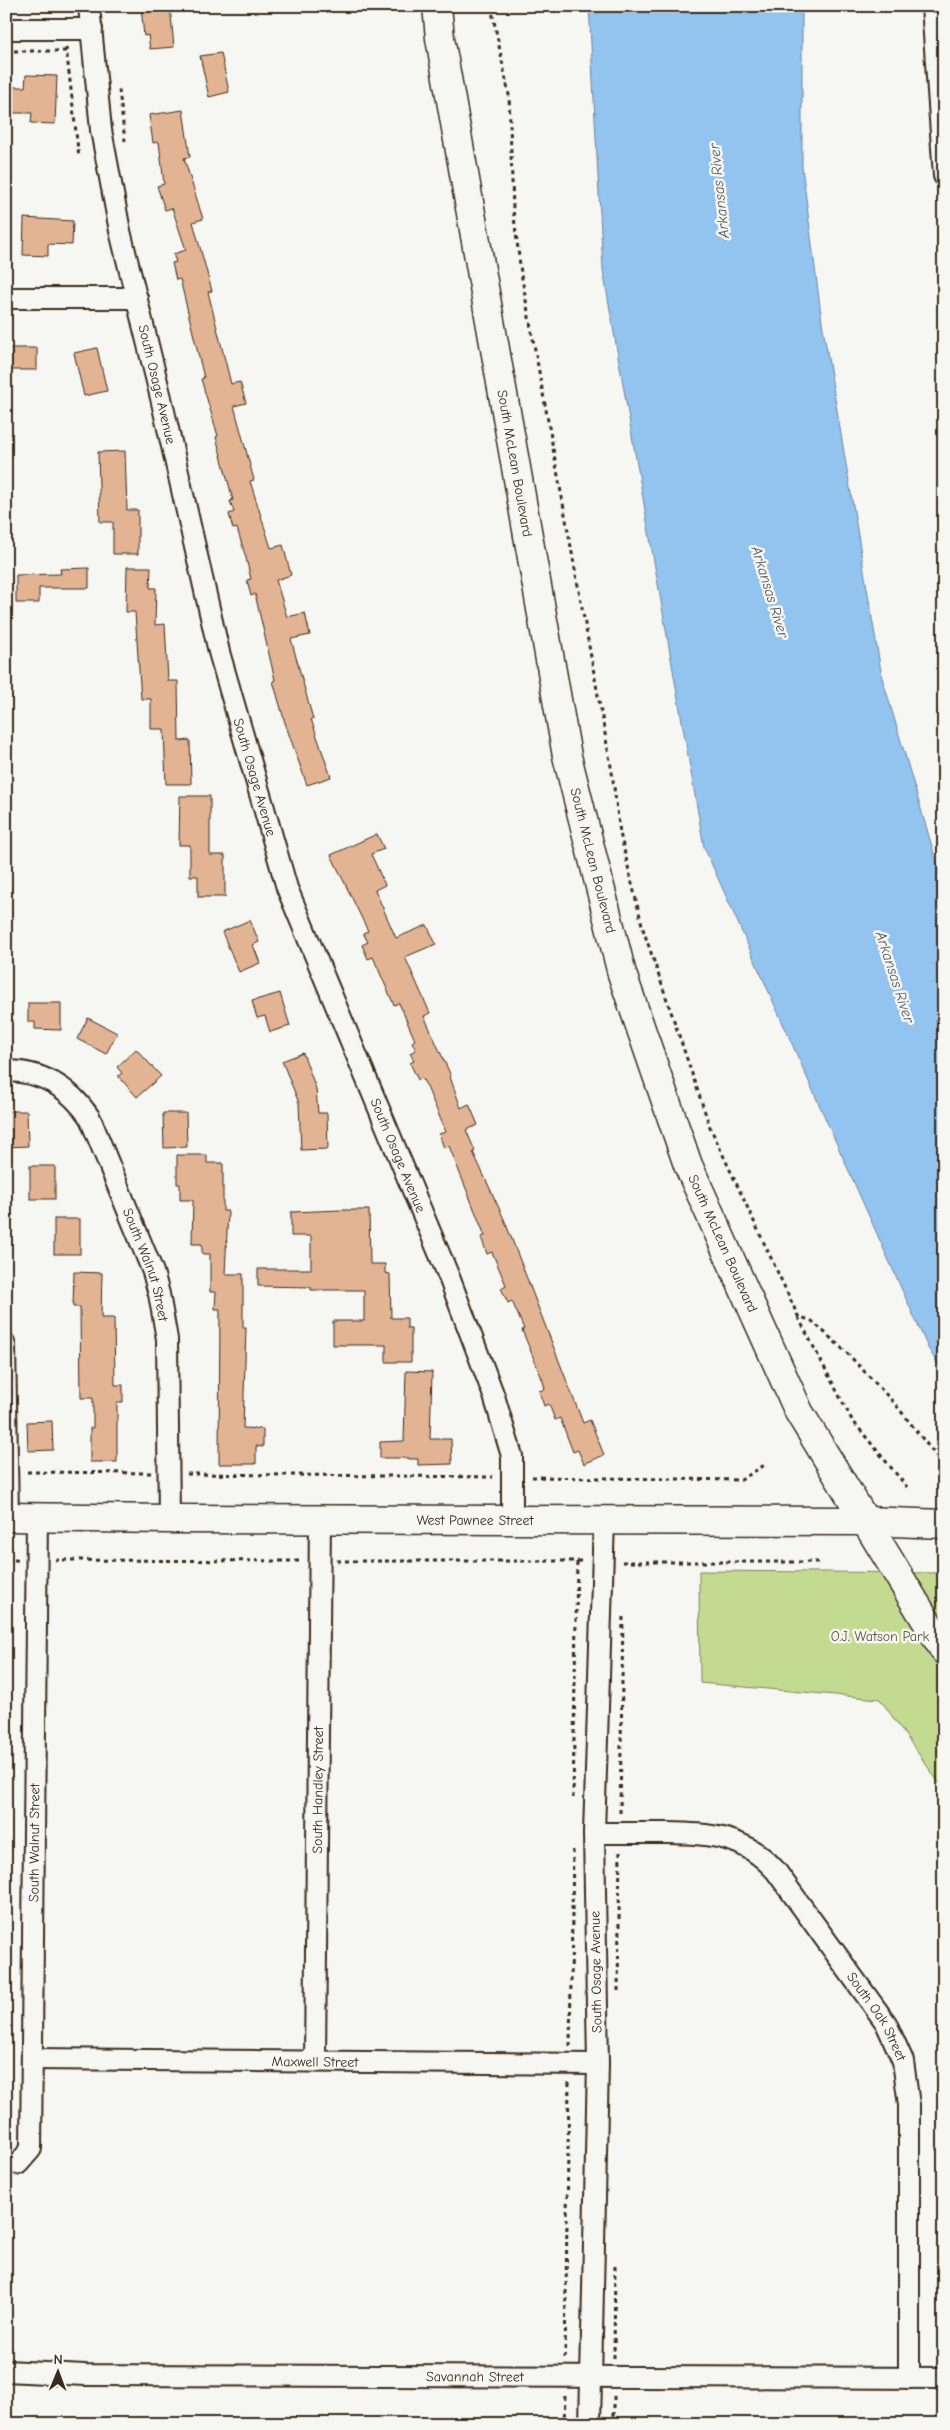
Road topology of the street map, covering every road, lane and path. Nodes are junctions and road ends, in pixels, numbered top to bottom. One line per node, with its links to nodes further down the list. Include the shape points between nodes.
1 (89, 6): 7 (street, South Osage Avenue)
2 (437, 6): 30 (main road, South McLean Boulevard, via 488,317 565,746 622,974 692,1174 799,1412)
3 (491, 6): 16 (path, via 509,95 513,209 521,273 612,772 620,834 643,929 710,1127)
4 (932, 6): 10 (street)
5 (6, 29): 6 (street)
6 (65, 29): 7 (street); 9 (path)
7 (92, 29): 14 (street, South Osage Avenue, via 101,130 120,231)
8 (6, 52): 9 (path)
9 (67, 52): 11 (path)
10 (941, 105): 12 (street)
11 (79, 158)
12 (944, 176)
13 (6, 298): 14 (street)
14 (137, 298): 23 (street, South Osage Avenue, via 218,652 287,888 449,1277 494,1396 512,1456)
15 (6, 1071): 22 (street, South Walnut Street, via 30,1072 46,1077 60,1085 82,1106 90,1118 153,1272 167,1339)
16 (798, 1316): 20 (path, via 812,1321 847,1352); 24 (path, via 852,1420)
17 (6, 1334): 18 (lane, via 10,1345)
18 (10, 1444): 21 (lane)
19 (766, 1464): 23 (path, via 741,1480)
20 (944, 1466)
21 (13, 1472): 22 (path); 25 (lane)
22 (168, 1474): 23 (path); 26 (street, South Walnut Street)
23 (512, 1477): 28 (street, South Osage Avenue)
24 (906, 1487)
25 (19, 1517): 26 (main road, West Pawnee Street); 33 (street, South Walnut Street)
26 (169, 1519): 27 (main road, West Pawnee Street)
27 (320, 1520): 28 (main road, West Pawnee Street); 34 (street, South Handley Street)
28 (512, 1520): 29 (main road, West Pawnee Street)
29 (604, 1520): 30 (main road, West Pawnee Street); 36 (street, South Osage Avenue)
30 (865, 1521): 31 (main road, West Pawnee Street); 38 (main road, South McLean Boulevard)
31 (944, 1524)
32 (6, 1560): 33 (path)
33 (37, 1560): 34 (path); 42 (street, South Walnut Street)
34 (320, 1561): 35 (path); 43 (street, South Handley Street)
35 (577, 1561): 36 (path); 39 (path)
36 (603, 1562): 37 (path); 40 (street, South Osage Avenue)
37 (822, 1562)
38 (944, 1650)
39 (573, 1808)
40 (594, 1833): 45 (street, South Osage Avenue); 50 (street, South Oak Street, via 710,1834 736,1842 762,1856 886,2023 903,2061 910,2105)
41 (573, 1847): 44 (path)
42 (33, 2058): 43 (street, Maxwell Street); 46 (street, South Walnut Street, via 31,2149)
43 (315, 2061): 44 (street, Maxwell Street)
44 (570, 2064): 45 (street, Maxwell Street); 48 (path)
45 (598, 2064): 49 (street, South Osage Avenue)
46 (18, 2164)
47 (6, 2371): 48 (street, Savannah Street, via 95,2375)
48 (565, 2376): 49 (street, Savannah Street); 52 (path)
49 (590, 2377): 50 (street, Savannah Street); 53 (street, South Osage Avenue)
50 (909, 2378): 51 (street, Savannah Street)
51 (944, 2378)
52 (564, 2424)
53 (590, 2424)

